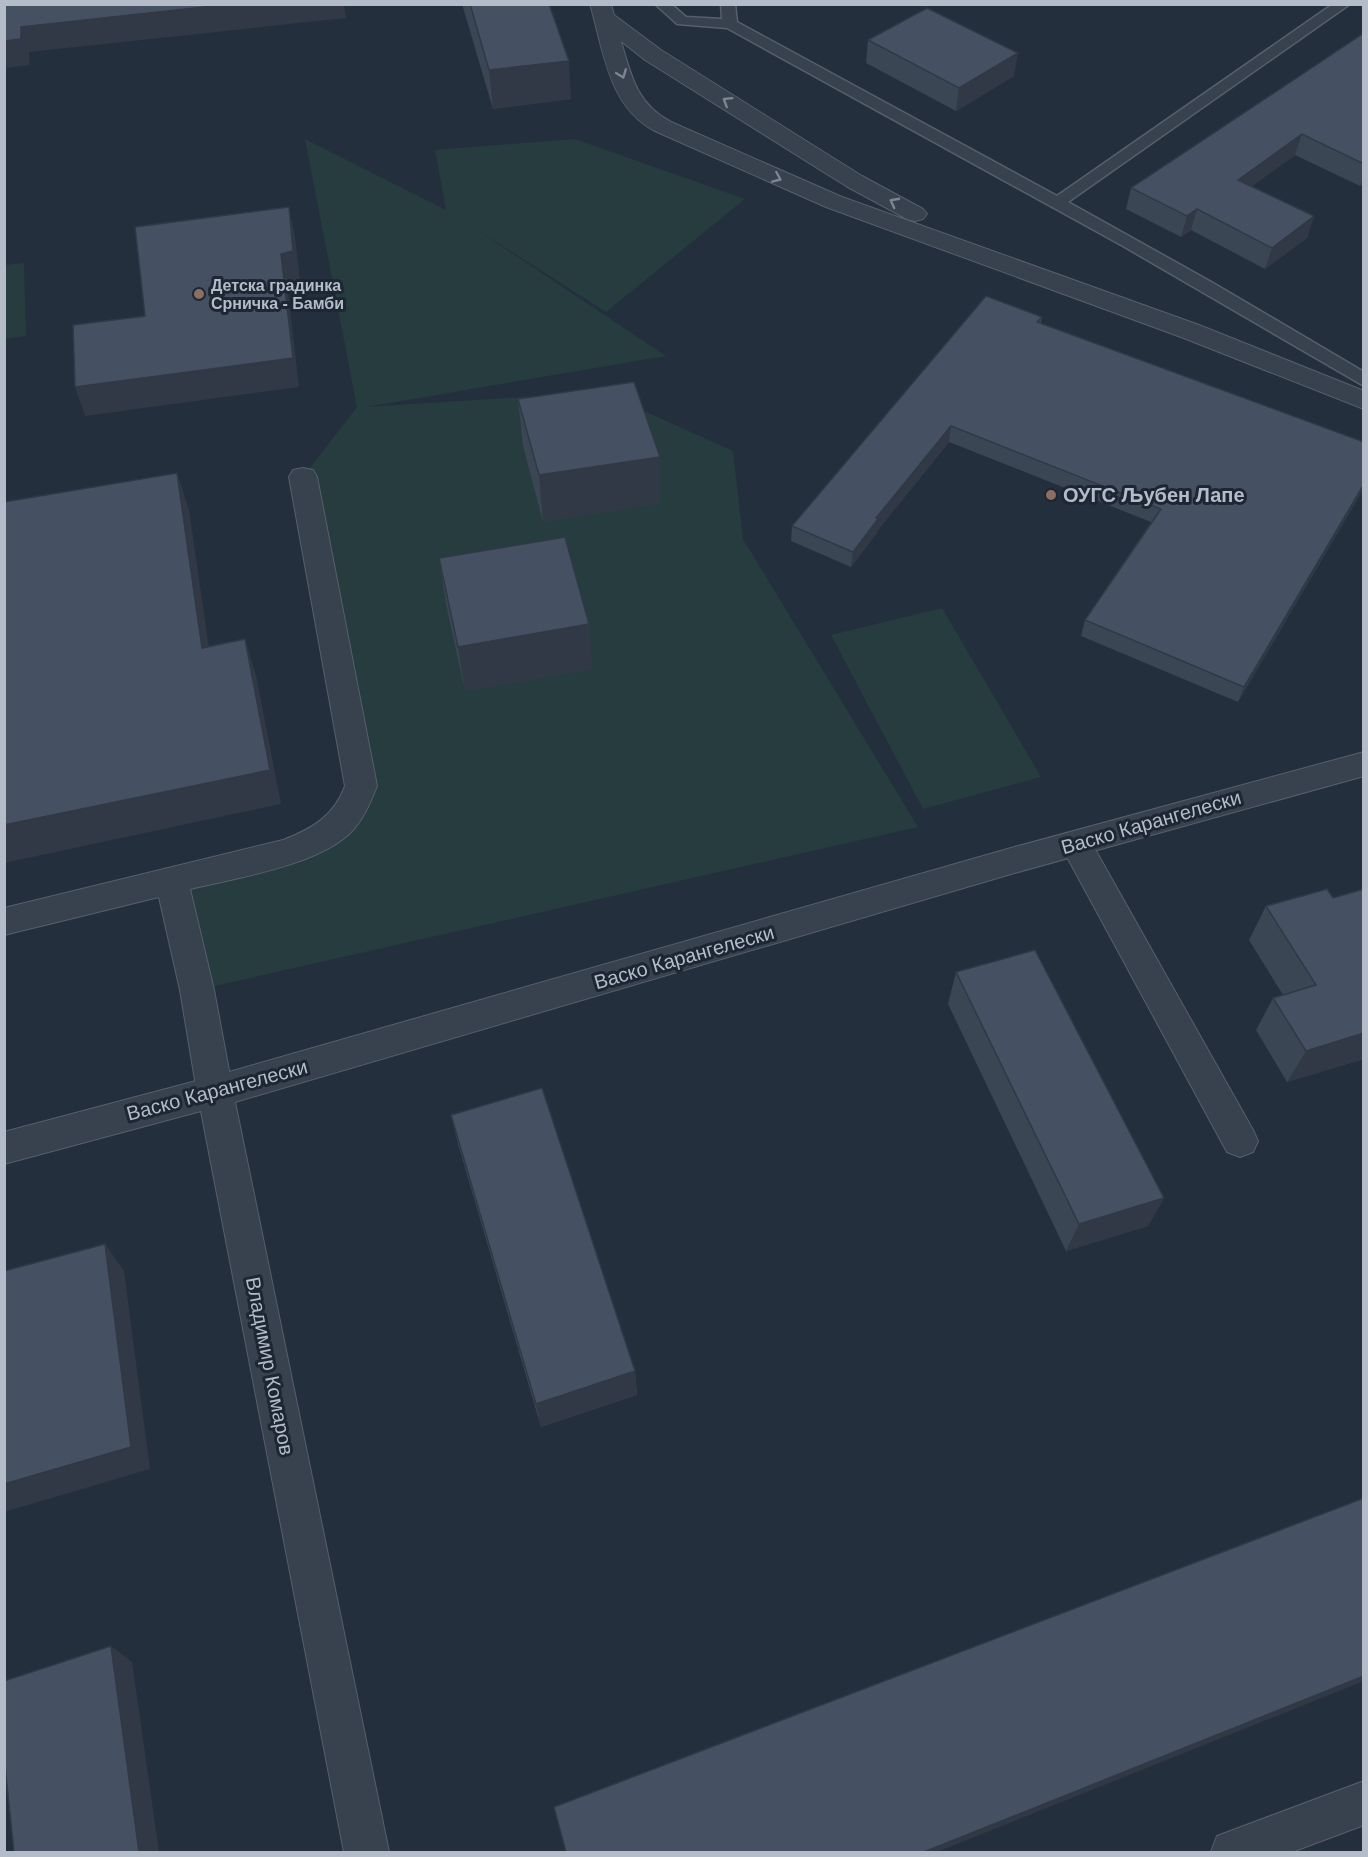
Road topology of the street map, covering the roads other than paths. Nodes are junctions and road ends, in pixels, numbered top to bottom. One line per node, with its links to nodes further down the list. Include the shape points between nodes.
1 (662, 4): 5 (lane, via 682,21)
2 (728, 4): 5 (lane)
3 (1343, 4): 6 (lane)
4 (602, 11): 7 (street, one-way to 4, via 854,181 653,55); 7 (street, one-way to 7, via 627,87 635,104 651,120 834,202)
5 (730, 24): 6 (lane)
6 (1059, 202): 8 (lane, via 1239,303)
7 (1019, 270): 9 (street, via 1190,331)
8 (1364, 380)
9 (1364, 401)
10 (303, 477): 13 (street, via 361,786 355,806 341,825 316,841)
11 (1364, 764): 12 (street, Васко Карангелески)
12 (1076, 844): 15 (street, Васко Карангелески); 16 (street)
13 (172, 880): 14 (street); 15 (street, Владимир Комаров)
14 (4, 922)
15 (215, 1092): 17 (street, Васко Карангелески); 19 (street, Владимир Комаров)
16 (1240, 1141)
17 (4, 1148)
18 (1364, 1803): 20 (street)
19 (366, 1852)
20 (1233, 1852)

